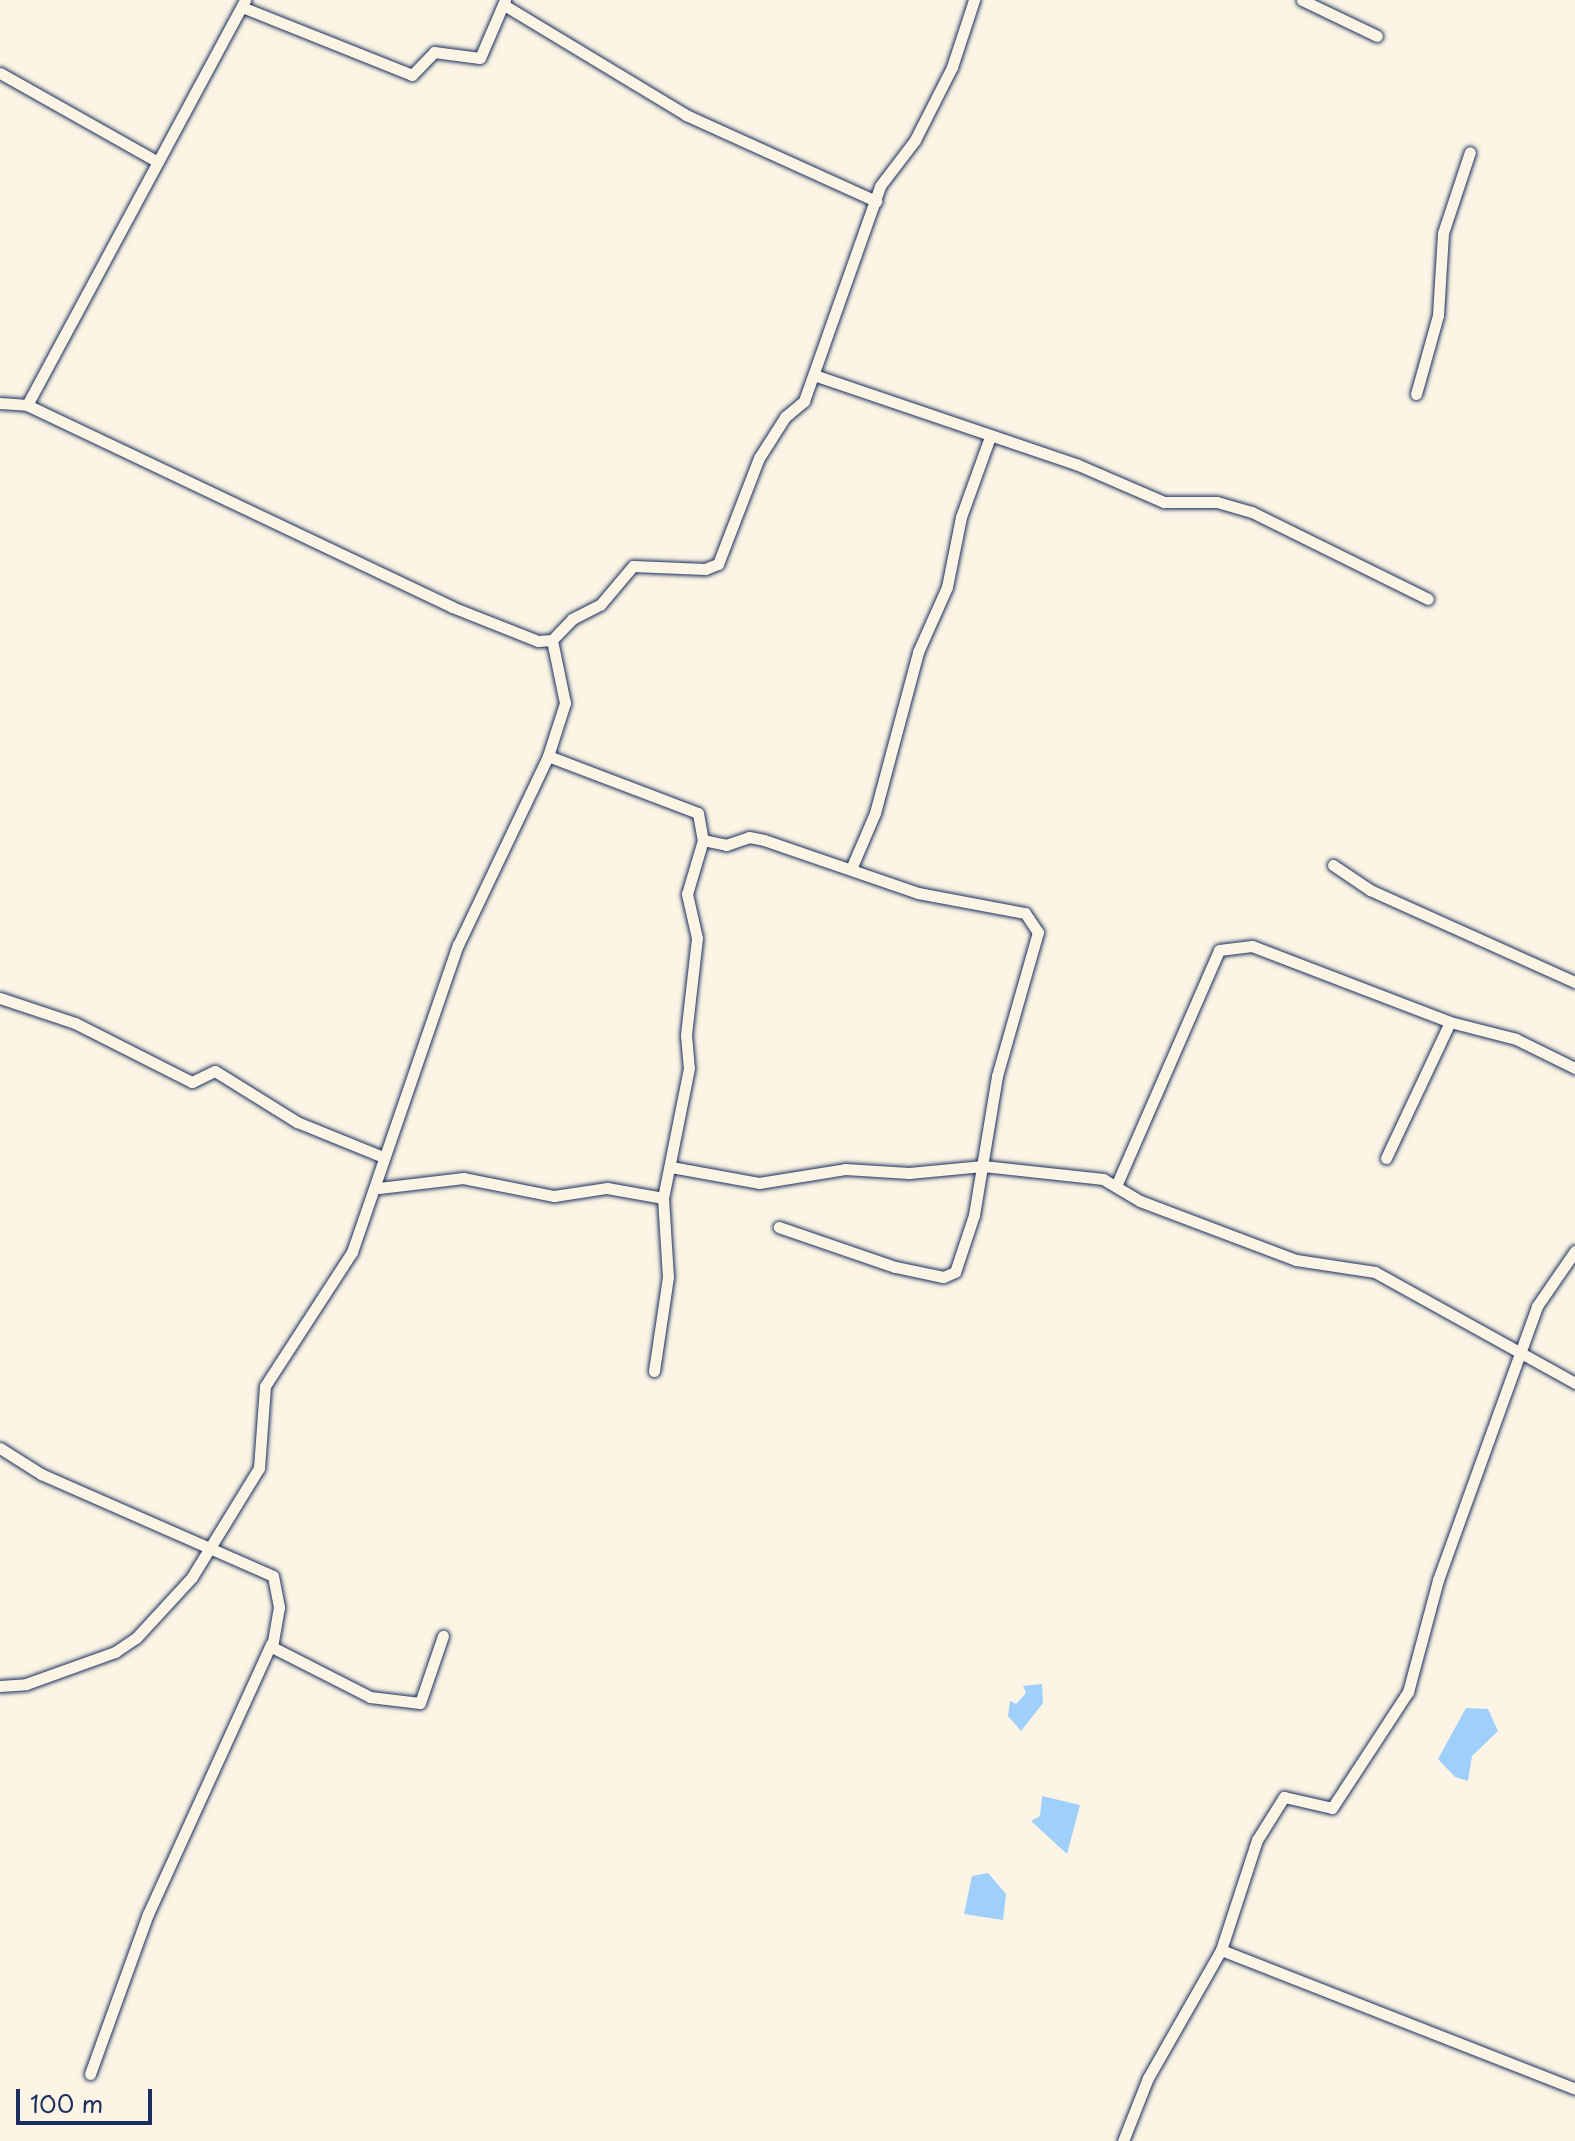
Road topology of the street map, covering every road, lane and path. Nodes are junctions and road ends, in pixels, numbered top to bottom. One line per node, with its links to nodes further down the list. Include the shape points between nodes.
1 (974, 0): 9 (street, via 952,67)
2 (1302, 0): 5 (street)
3 (504, 3): 4 (street, via 480,58 429,54 412,75); 9 (street, via 686,115)
4 (244, 4): 8 (street)
5 (1377, 36)
6 (0, 73): 8 (street)
7 (1470, 152): 11 (street, via 1443,233 1438,315)
8 (158, 162): 13 (street)
9 (876, 201): 10 (street)
10 (814, 375): 14 (street); 16 (street, via 804,401 785,417 759,458 718,564 705,569 633,566 600,605 572,619)
11 (1416, 394)
12 (0, 403): 13 (street)
13 (27, 405): 16 (street, via 452,607 538,641)
14 (990, 437): 15 (street, via 1164,502 1217,502 1252,512); 20 (street, via 961,517 947,587 918,652 875,813)
15 (1428, 599)
16 (552, 640): 17 (street, via 565,703)
17 (548, 756): 18 (street, via 688,804 698,813); 25 (street, via 458,945)
18 (703, 840): 20 (street, via 726,845 749,837); 28 (street, via 687,894 697,938 686,1035 689,1068)
19 (1333, 865): 21 (street, via 1370,890)
20 (851, 869): 27 (street, via 918,893 1033,917 1038,932 997,1076)
21 (1575, 982)
22 (0, 998): 25 (street, via 75,1023 192,1082 215,1071 297,1122)
23 (1450, 1022): 24 (street, via 1516,1039); 26 (street); 29 (street, via 1252,946 1219,950)
24 (1575, 1068)
25 (383, 1157): 30 (street)
26 (1386, 1158)
27 (983, 1166): 28 (street, via 909,1173 845,1169 776,1183); 29 (street, via 1103,1179); 32 (street, via 955,1272 943,1277)
28 (671, 1167): 31 (street)
29 (1116, 1186): 34 (street, via 1140,1201 1296,1260 1375,1272)
30 (379, 1188): 31 (street, via 463,1178 554,1196 607,1188); 38 (street, via 352,1252 265,1386 259,1468)
31 (663, 1198): 35 (street, via 668,1277)
32 (779, 1227)
33 (1575, 1251): 34 (street, via 1537,1306)
34 (1521, 1354): 36 (street); 42 (street, via 1438,1580 1408,1692 1332,1808 1284,1797 1257,1840)
35 (654, 1371)
36 (1575, 1383)
37 (0, 1448): 38 (street, via 41,1474)
38 (209, 1544): 40 (street, via 273,1576 279,1607); 41 (street, via 163,1613 115,1652 26,1684)
39 (443, 1636): 40 (street, via 432,1681 423,1699 413,1704 370,1697)
40 (271, 1644): 43 (street, via 148,1914)
41 (0, 1686)
42 (1221, 1950): 44 (street); 45 (street, via 1148,2078)
43 (90, 2074)
44 (1575, 2089)
45 (1123, 2141)

